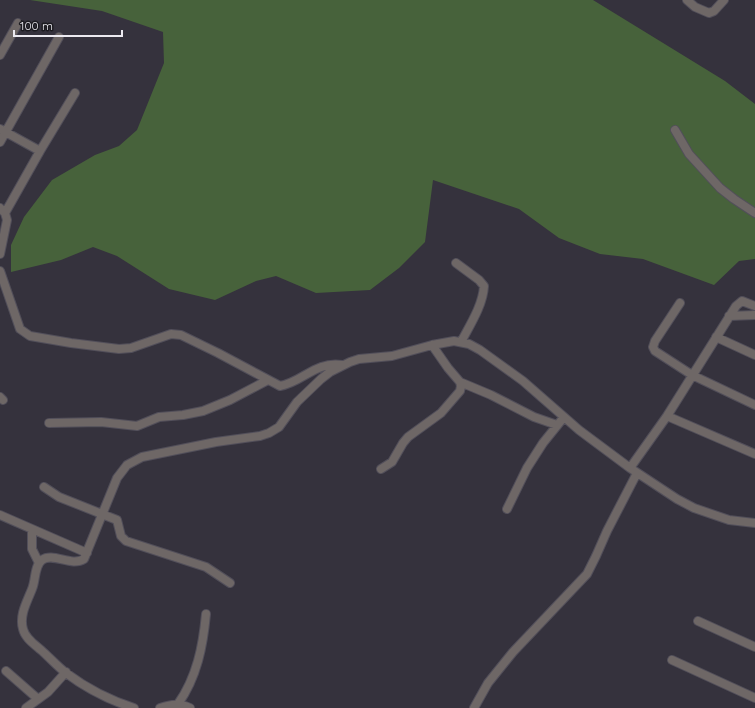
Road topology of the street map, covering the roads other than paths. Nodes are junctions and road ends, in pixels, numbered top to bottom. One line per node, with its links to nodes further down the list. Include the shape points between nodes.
1 (687, 0): 2 (street, via 709,13)
2 (724, 0)
3 (18, 23): 5 (street)
4 (59, 37): 7 (street)
5 (0, 55)
6 (75, 93): 10 (street)
7 (3, 130): 9 (street); 10 (street)
8 (676, 130): 12 (street, via 689,154 720,188)
9 (0, 142)
10 (40, 151): 11 (street)
11 (3, 210): 13 (street, via 6,220)
12 (755, 214)
13 (0, 254)
14 (456, 263): 21 (street, via 484,286 476,313)
15 (0, 272): 26 (street, via 20,329 30,336 119,349 131,348 171,334 181,335)
16 (680, 303): 25 (street, via 653,347 655,351)
17 (755, 306): 19 (street, via 742,301)
18 (755, 315): 19 (street)
19 (729, 316): 20 (street)
20 (716, 337): 23 (street); 25 (street)
21 (461, 342): 22 (street, via 447,341); 29 (street, via 480,350 494,360)
22 (432, 345): 24 (street, via 403,354 359,359); 27 (street)
23 (755, 355)
24 (342, 365): 26 (street, via 326,365 283,386 277,386); 38 (street, via 317,383 297,402 283,423 269,433 157,454 131,462 117,478)
25 (692, 375): 28 (street); 30 (street)
26 (268, 380): 31 (street, via 203,411 159,417 137,426 101,422)
27 (460, 382): 32 (street, via 534,417); 34 (street, via 460,390 449,404 408,437 392,462)
28 (755, 404)
29 (564, 416): 32 (street); 35 (street)
30 (667, 416): 33 (street); 35 (street)
31 (49, 423)
32 (557, 424): 37 (street, via 527,468)
33 (755, 454)
34 (381, 469)
35 (633, 471): 40 (street, via 694,508 729,520); 58 (street, via 587,574 513,652 488,682)
36 (44, 487): 38 (street)
37 (507, 508)
38 (103, 514): 42 (street); 44 (street, via 117,520 121,536 126,541 206,567)
39 (0, 515): 41 (street)
40 (755, 523)
41 (32, 530): 42 (street); 43 (street, via 32,548)
42 (87, 553): 43 (street, via 79,562 47,558)
43 (39, 563): 50 (street, via 23,611 23,631 31,642)
44 (230, 583)
45 (206, 614): 53 (street, via 204,637 196,670)
46 (698, 622): 47 (street)
47 (755, 648)
48 (672, 660): 51 (street)
49 (6, 671): 52 (street)
50 (66, 672): 52 (street); 55 (street, via 106,697)
51 (754, 695)
52 (38, 699): 54 (street)
53 (178, 704): 56 (street); 57 (street)
54 (26, 708)
55 (134, 708)
56 (160, 708)
57 (190, 708)
58 (474, 708)

